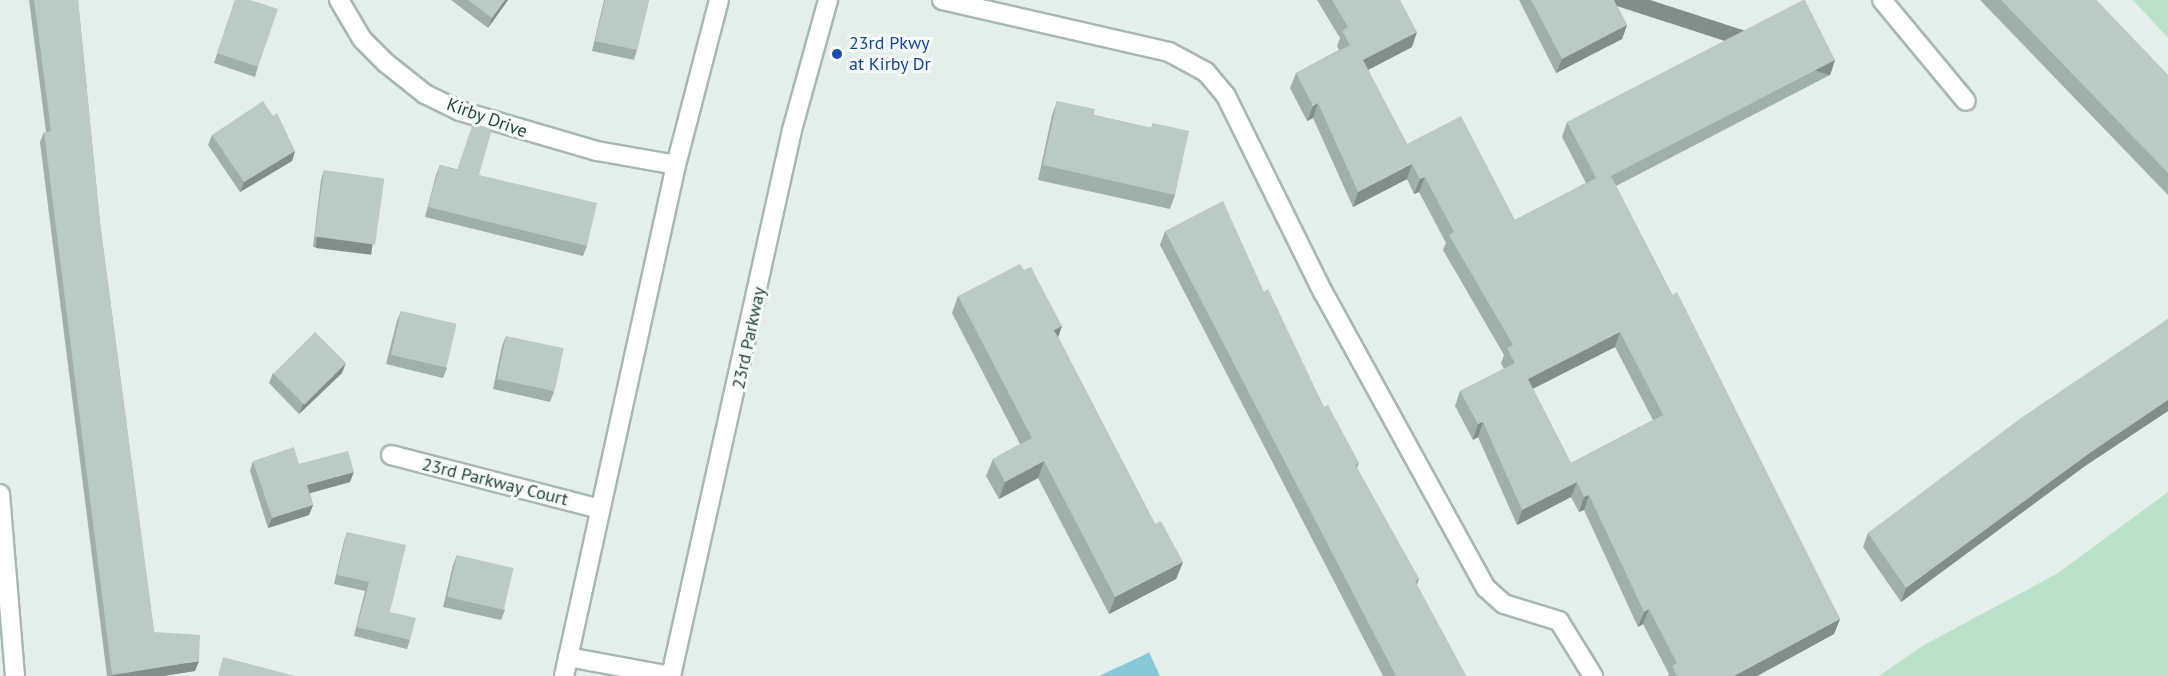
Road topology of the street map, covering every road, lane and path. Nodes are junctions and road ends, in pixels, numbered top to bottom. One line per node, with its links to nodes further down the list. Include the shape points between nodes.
1 (339, 0): 7 (street, Kirby Drive, via 362,39 425,94 460,111 597,151)
2 (719, 0): 7 (street)
3 (828, 0): 14 (street, 23rd Parkway, via 792,130)
4 (942, 0): 15 (street, via 1169,52 1206,72 1226,96 1323,292 1486,588 1504,604 1559,621)
5 (1882, 0): 6 (street)
6 (1966, 101)
7 (676, 165): 10 (street)
8 (391, 455): 10 (street, 23rd Parkway Court)
9 (0, 494): 12 (street)
10 (600, 509): 11 (street)
11 (568, 657): 13 (street); 14 (street)
12 (15, 676)
13 (564, 676)
14 (671, 676)
15 (1593, 676)

